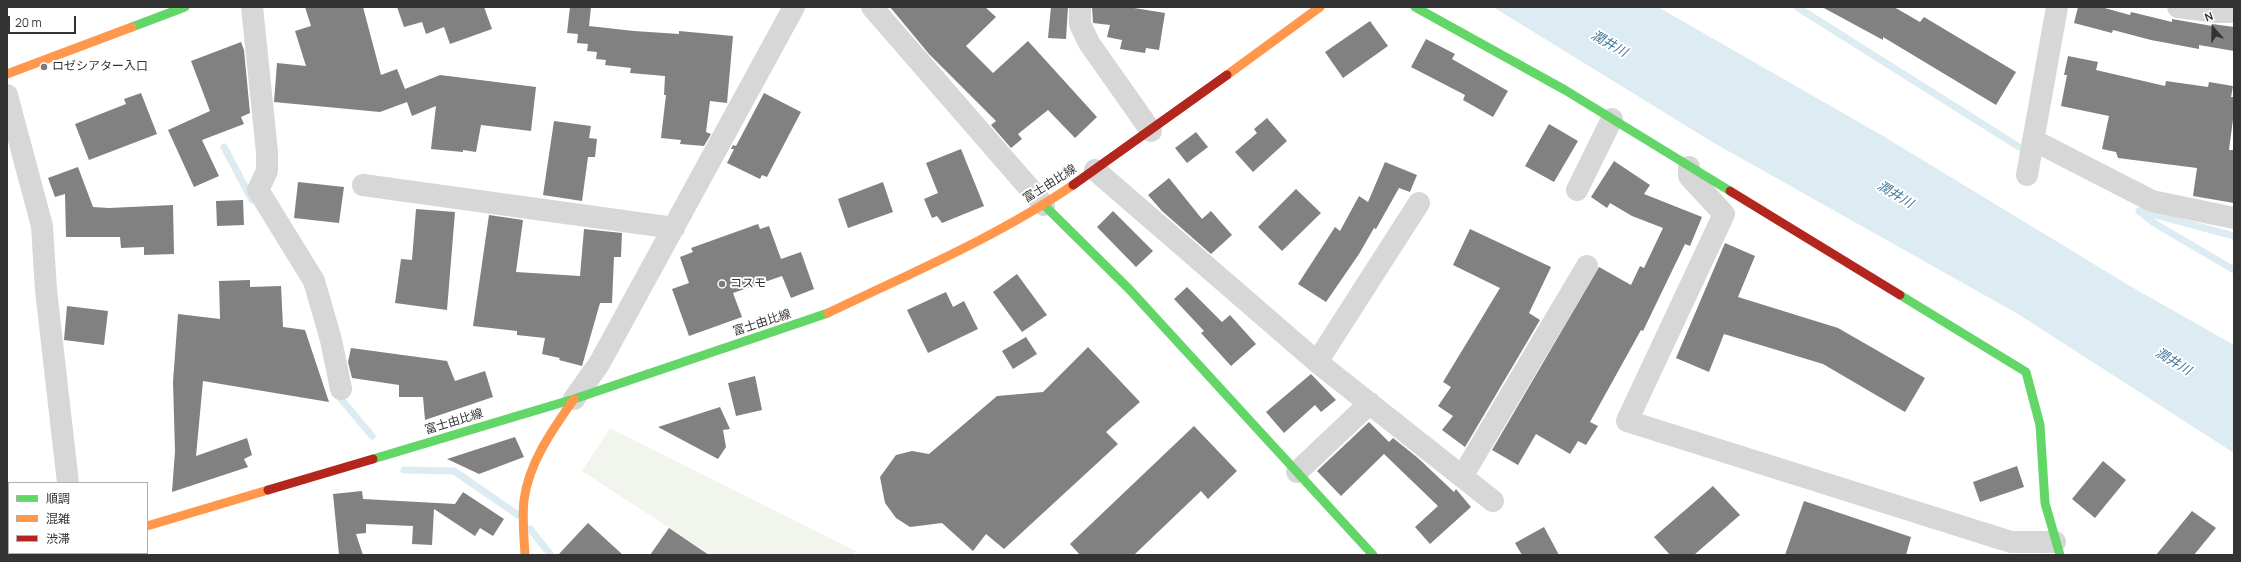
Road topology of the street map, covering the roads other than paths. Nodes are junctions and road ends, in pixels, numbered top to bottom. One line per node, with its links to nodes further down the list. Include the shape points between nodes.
1 (185, 7): 11 (street)
2 (252, 7): 27 (street, via 267,152 267,171 258,190 314,281 331,340)
3 (794, 7): 24 (street)
4 (872, 7): 22 (street)
5 (1080, 7): 14 (street, via 1080,24 1089,43)
6 (1320, 7): 14 (street, 富士由比線)
7 (1415, 7): 13 (street)
8 (2057, 7): 15 (street)
9 (2178, 7): 10 (street)
10 (2234, 12)
11 (7, 74)
12 (7, 95): 32 (street, via 42,226 46,290)
13 (1612, 119): 16 (street); 20 (street)
14 (1151, 131): 17 (street, 富士由比線)
15 (2033, 140): 18 (street); 23 (street, via 2152,201)
16 (1689, 167): 35 (street, via 2026,372 2040,425 2045,504); 35 (street, via 1689,176 1724,214 1627,421 2011,542)
17 (1095, 170): 22 (street, 富士由比線); 26 (street)
18 (2027, 175)
19 (363, 185): 24 (street)
20 (1577, 190)
21 (1419, 203): 26 (street)
22 (1044, 205): 28 (street, 富士由比線, via 924,268 817,318); 30 (street, via 1130,290)
23 (2234, 218)
24 (674, 228): 28 (street, via 599,364)
25 (1587, 266): 31 (street)
26 (1317, 362): 29 (street)
27 (341, 389)
28 (574, 399): 34 (street, 富士由比線); 36 (street, via 550,433 528,482 525,506)
29 (1370, 403): 30 (street); 31 (street)
30 (1297, 472): 37 (street)
31 (1463, 475): 33 (street)
32 (68, 482)
33 (1493, 501)
34 (148, 526)
35 (2058, 548)
36 (525, 555)
37 (1373, 555)

